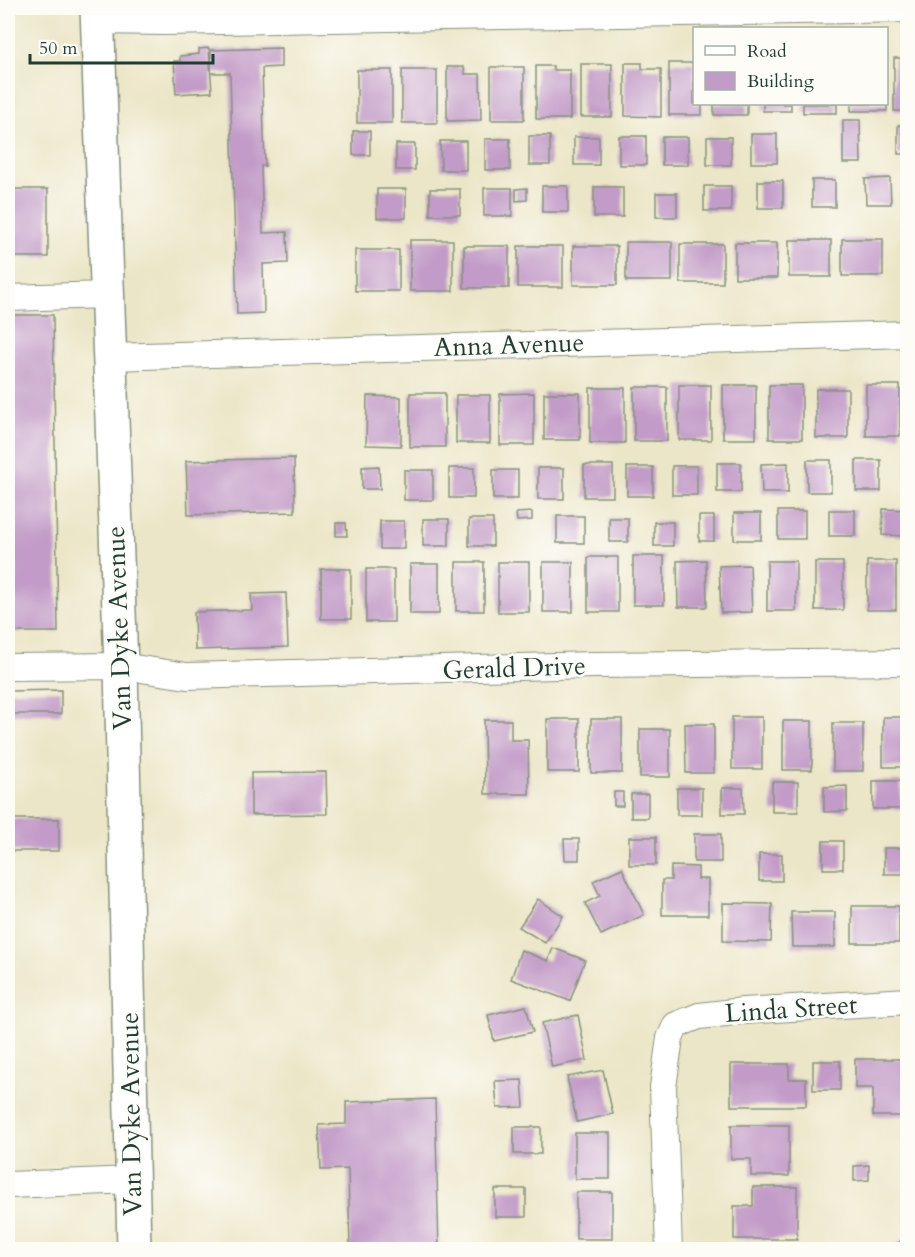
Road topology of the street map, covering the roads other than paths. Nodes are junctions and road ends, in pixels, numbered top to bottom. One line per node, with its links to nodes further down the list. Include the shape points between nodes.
1 (908, 9): 2 (street, via 176,21)
2 (97, 14): 3 (main road, Van Dyke Avenue)
3 (107, 295): 4 (street); 6 (main road, Van Dyke Avenue)
4 (8, 298)
5 (908, 334): 6 (street, Anna Avenue)
6 (110, 357): 8 (main road, Van Dyke Avenue)
7 (908, 662): 8 (street, Gerald Drive, via 594,665 187,676)
8 (121, 666): 9 (street, Gerald Drive); 11 (main road, Van Dyke Avenue)
9 (8, 667)
10 (908, 1001): 14 (street, Linda Street, via 743,1011 699,1016 676,1025 670,1038 663,1087)
11 (133, 1180): 12 (street); 13 (main road, Van Dyke Avenue)
12 (8, 1185)
13 (134, 1250)
14 (669, 1250)

